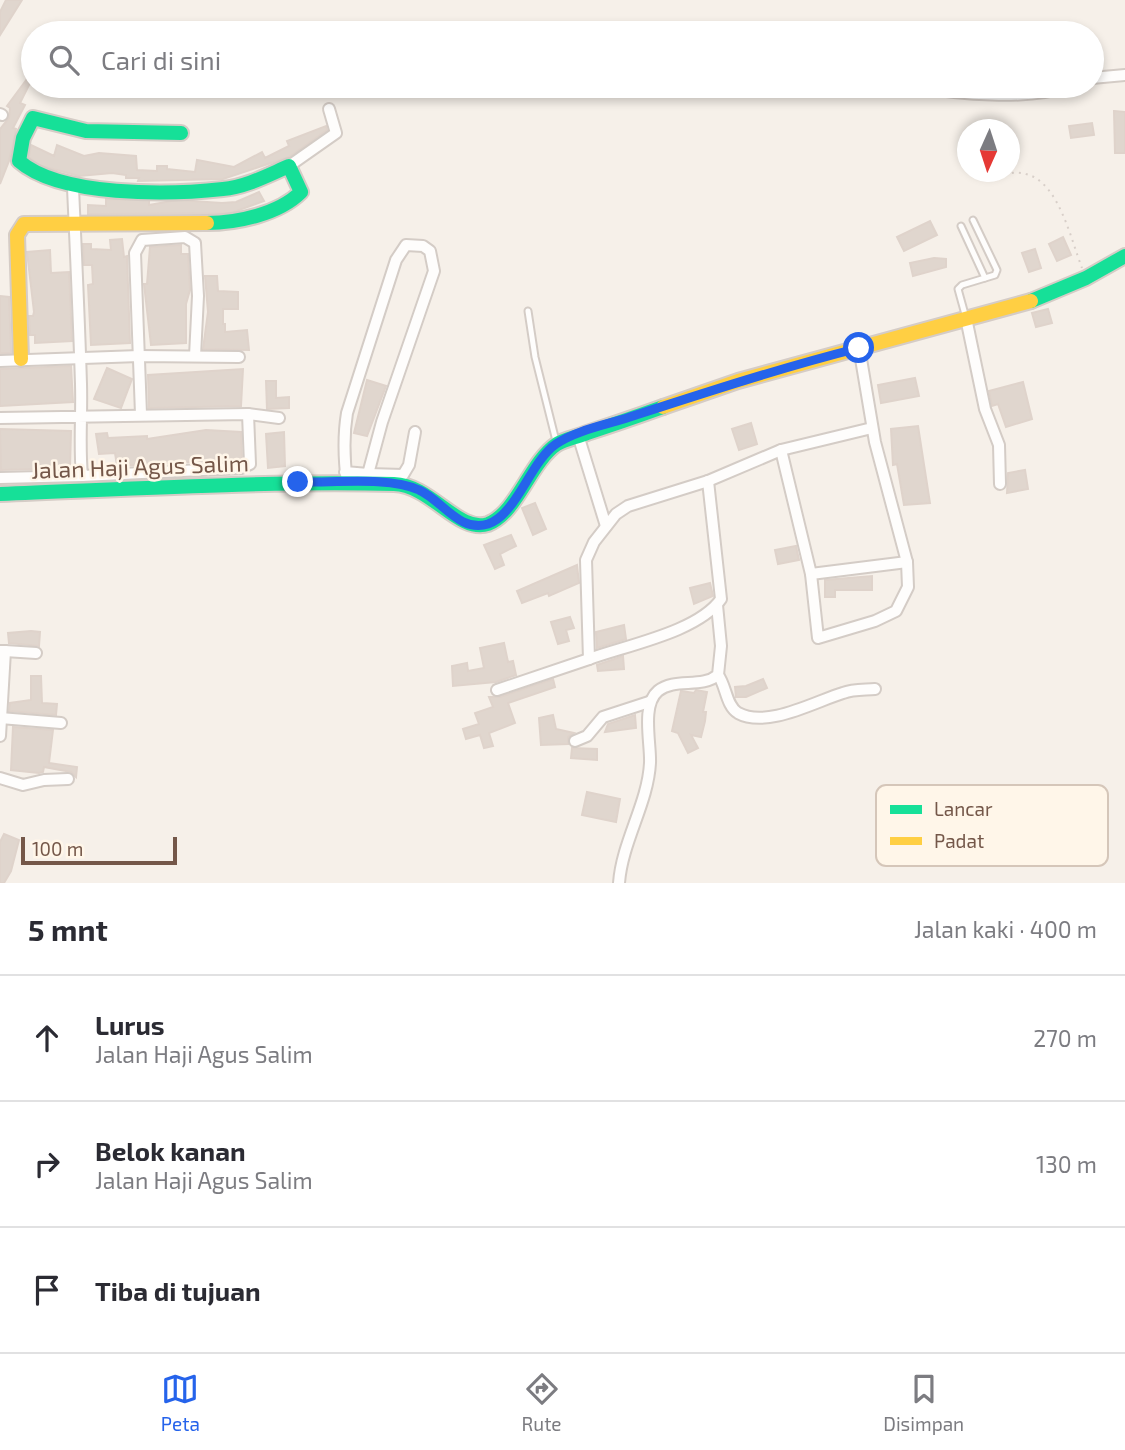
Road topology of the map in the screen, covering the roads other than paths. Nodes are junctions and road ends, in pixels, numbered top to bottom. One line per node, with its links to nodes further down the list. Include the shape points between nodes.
1 (1125, 75): 2 (street)
2 (1104, 77)
3 (328, 109): 5 (street, via 336,134)
4 (181, 133): 6 (street, via 72,130 33,118 27,125 19,162 30,174)
5 (289, 166): 6 (street, via 224,189); 8 (street, via 299,183 299,196 244,221)
6 (73, 188): 8 (street)
7 (973, 220): 11 (lane, via 997,265 995,275)
8 (75, 224): 17 (street); 19 (street, via 24,224 17,235)
9 (961, 226): 11 (lane)
10 (1125, 256): 13 (street, Jalan Haji Agus Salim, via 1037,299)
11 (985, 278): 13 (lane, via 958,289)
12 (528, 311): 29 (lane)
13 (966, 318): 14 (street, Jalan Haji Agus Salim); 36 (street, via 985,409 999,445)
14 (859, 348): 26 (street); 28 (street, Jalan Haji Agus Salim, via 738,381)
15 (139, 356): 16 (street); 16 (street, via 136,246 147,238 184,237 193,240 197,248); 17 (street); 21 (street)
16 (195, 356): 18 (street)
17 (79, 357): 19 (street); 23 (street)
18 (239, 357)
19 (21, 359): 20 (street)
20 (0, 360)
21 (141, 414): 22 (street); 23 (street)
22 (248, 414): 25 (street); 32 (street, via 247,467)
23 (82, 416): 24 (street); 32 (street)
24 (0, 418)
25 (279, 418)
26 (872, 428): 30 (street); 39 (street)
27 (415, 432): 31 (street, via 410,465 403,475)
28 (578, 435): 29 (street, Jalan Haji Agus Salim); 38 (street)
29 (557, 444): 33 (street, Jalan Haji Agus Salim, via 503,513 488,524 458,519 416,488)
30 (781, 450): 35 (street); 40 (street)
31 (368, 474): 33 (street); 33 (street, via 432,277 433,259 424,246 407,245 396,260 347,413)
32 (82, 476): 34 (street)
33 (346, 477): 37 (street, Jalan Haji Agus Salim)
34 (0, 478)
35 (708, 481): 38 (street, via 628,506); 41 (street, via 723,590)
36 (1000, 484)
37 (0, 494)
38 (606, 526): 44 (street, via 586,560)
39 (907, 562): 40 (street); 40 (street, via 908,587 896,611 818,638)
40 (811, 574)
41 (717, 605): 44 (street, via 679,629); 45 (street)
42 (2, 651): 43 (street); 49 (street)
43 (36, 653)
44 (589, 659): 47 (street)
45 (718, 675): 46 (street, via 737,713 754,716 791,712 846,691); 48 (street, via 711,681 665,687)
46 (875, 689)
47 (497, 690)
48 (649, 702): 52 (street, via 603,717 587,736); 55 (street, via 650,768)
49 (2, 718): 50 (street); 51 (street)
50 (61, 723)
51 (0, 736)
52 (575, 741)
53 (0, 778): 54 (street, via 23,785)
54 (68, 779)
55 (619, 883)

